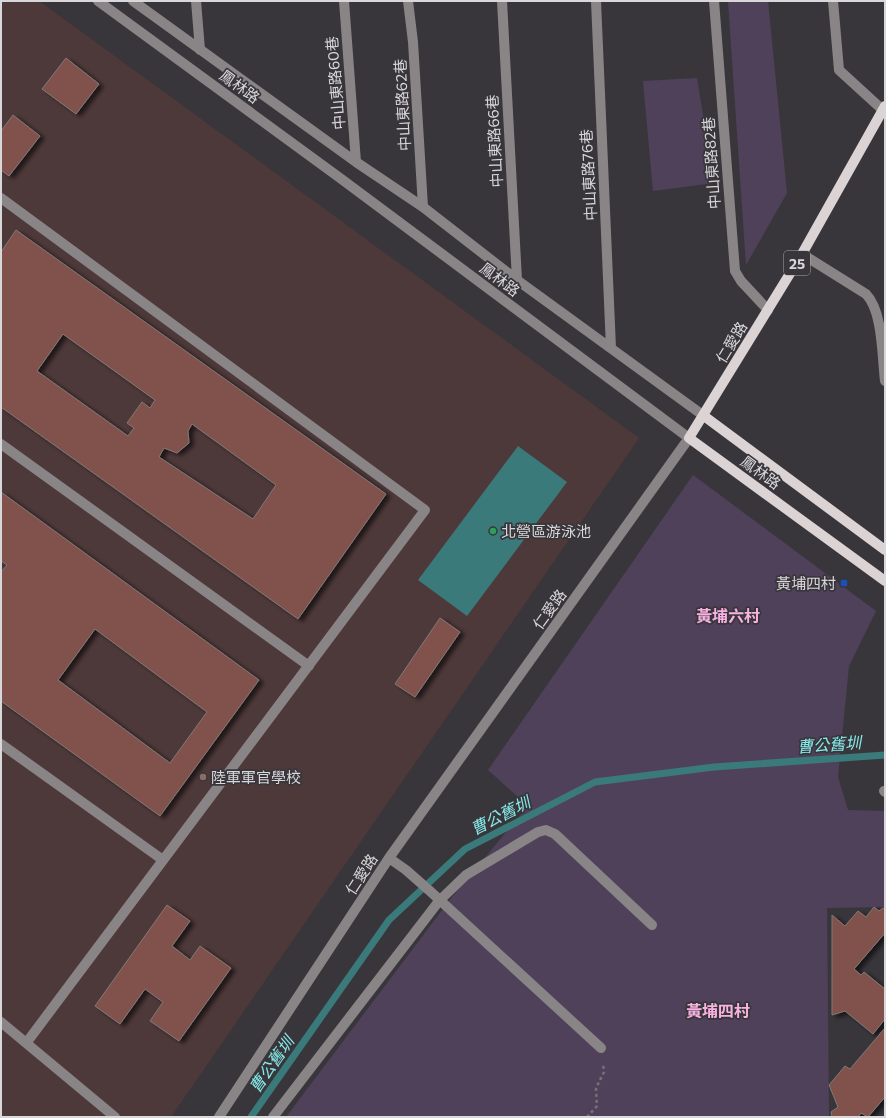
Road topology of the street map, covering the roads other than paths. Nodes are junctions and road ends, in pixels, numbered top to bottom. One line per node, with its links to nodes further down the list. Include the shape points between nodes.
1 (98, 1): 22 (street, 鳳林路)
2 (133, 1): 10 (street, 鳳林路)
3 (196, 1): 10 (street)
4 (344, 1): 12 (street, 中山東路60巷)
5 (408, 1): 14 (street, 中山東路62巷, via 413,42)
6 (502, 1): 17 (street, 中山東路66巷)
7 (596, 1): 19 (street, 中山東路76巷)
8 (714, 1): 18 (street, 中山東路82巷, via 735,271)
9 (833, 1): 11 (street, via 839,70)
10 (200, 50): 12 (street, 鳳林路)
11 (884, 110): 16 (main road, 仁愛路 / 25)
12 (356, 162): 14 (street, 鳳林路)
13 (4, 200): 15 (street); 26 (street, via 425,510)
14 (422, 207): 17 (street, 鳳林路)
15 (1, 211)
16 (802, 254): 18 (main road, 仁愛路 / 25); 20 (street, via 872,300 876,311)
17 (517, 280): 19 (street, 鳳林路)
18 (768, 310): 21 (main road, 仁愛路 / 25)
19 (611, 348): 21 (street, 鳳林路)
20 (885, 381)
21 (704, 416): 22 (main road, 仁愛路 / 25); 24 (main road, 鳳林路)
22 (689, 438): 25 (main road, 鳳林路); 28 (street, 仁愛路)
23 (1, 444): 26 (street)
24 (885, 550)
25 (885, 581)
26 (309, 666): 29 (street)
27 (1, 744): 29 (street)
28 (389, 858): 30 (street); 37 (street, 仁愛路)
29 (164, 860): 33 (street)
30 (439, 901): 31 (street, via 466,875 538,832 546,830 555,834); 34 (street); 38 (street)
31 (652, 925)
32 (1, 1022): 33 (street)
33 (27, 1042): 35 (street)
34 (601, 1048)
35 (104, 1112): 36 (street)
36 (115, 1117)
37 (219, 1117)
38 (273, 1117)

